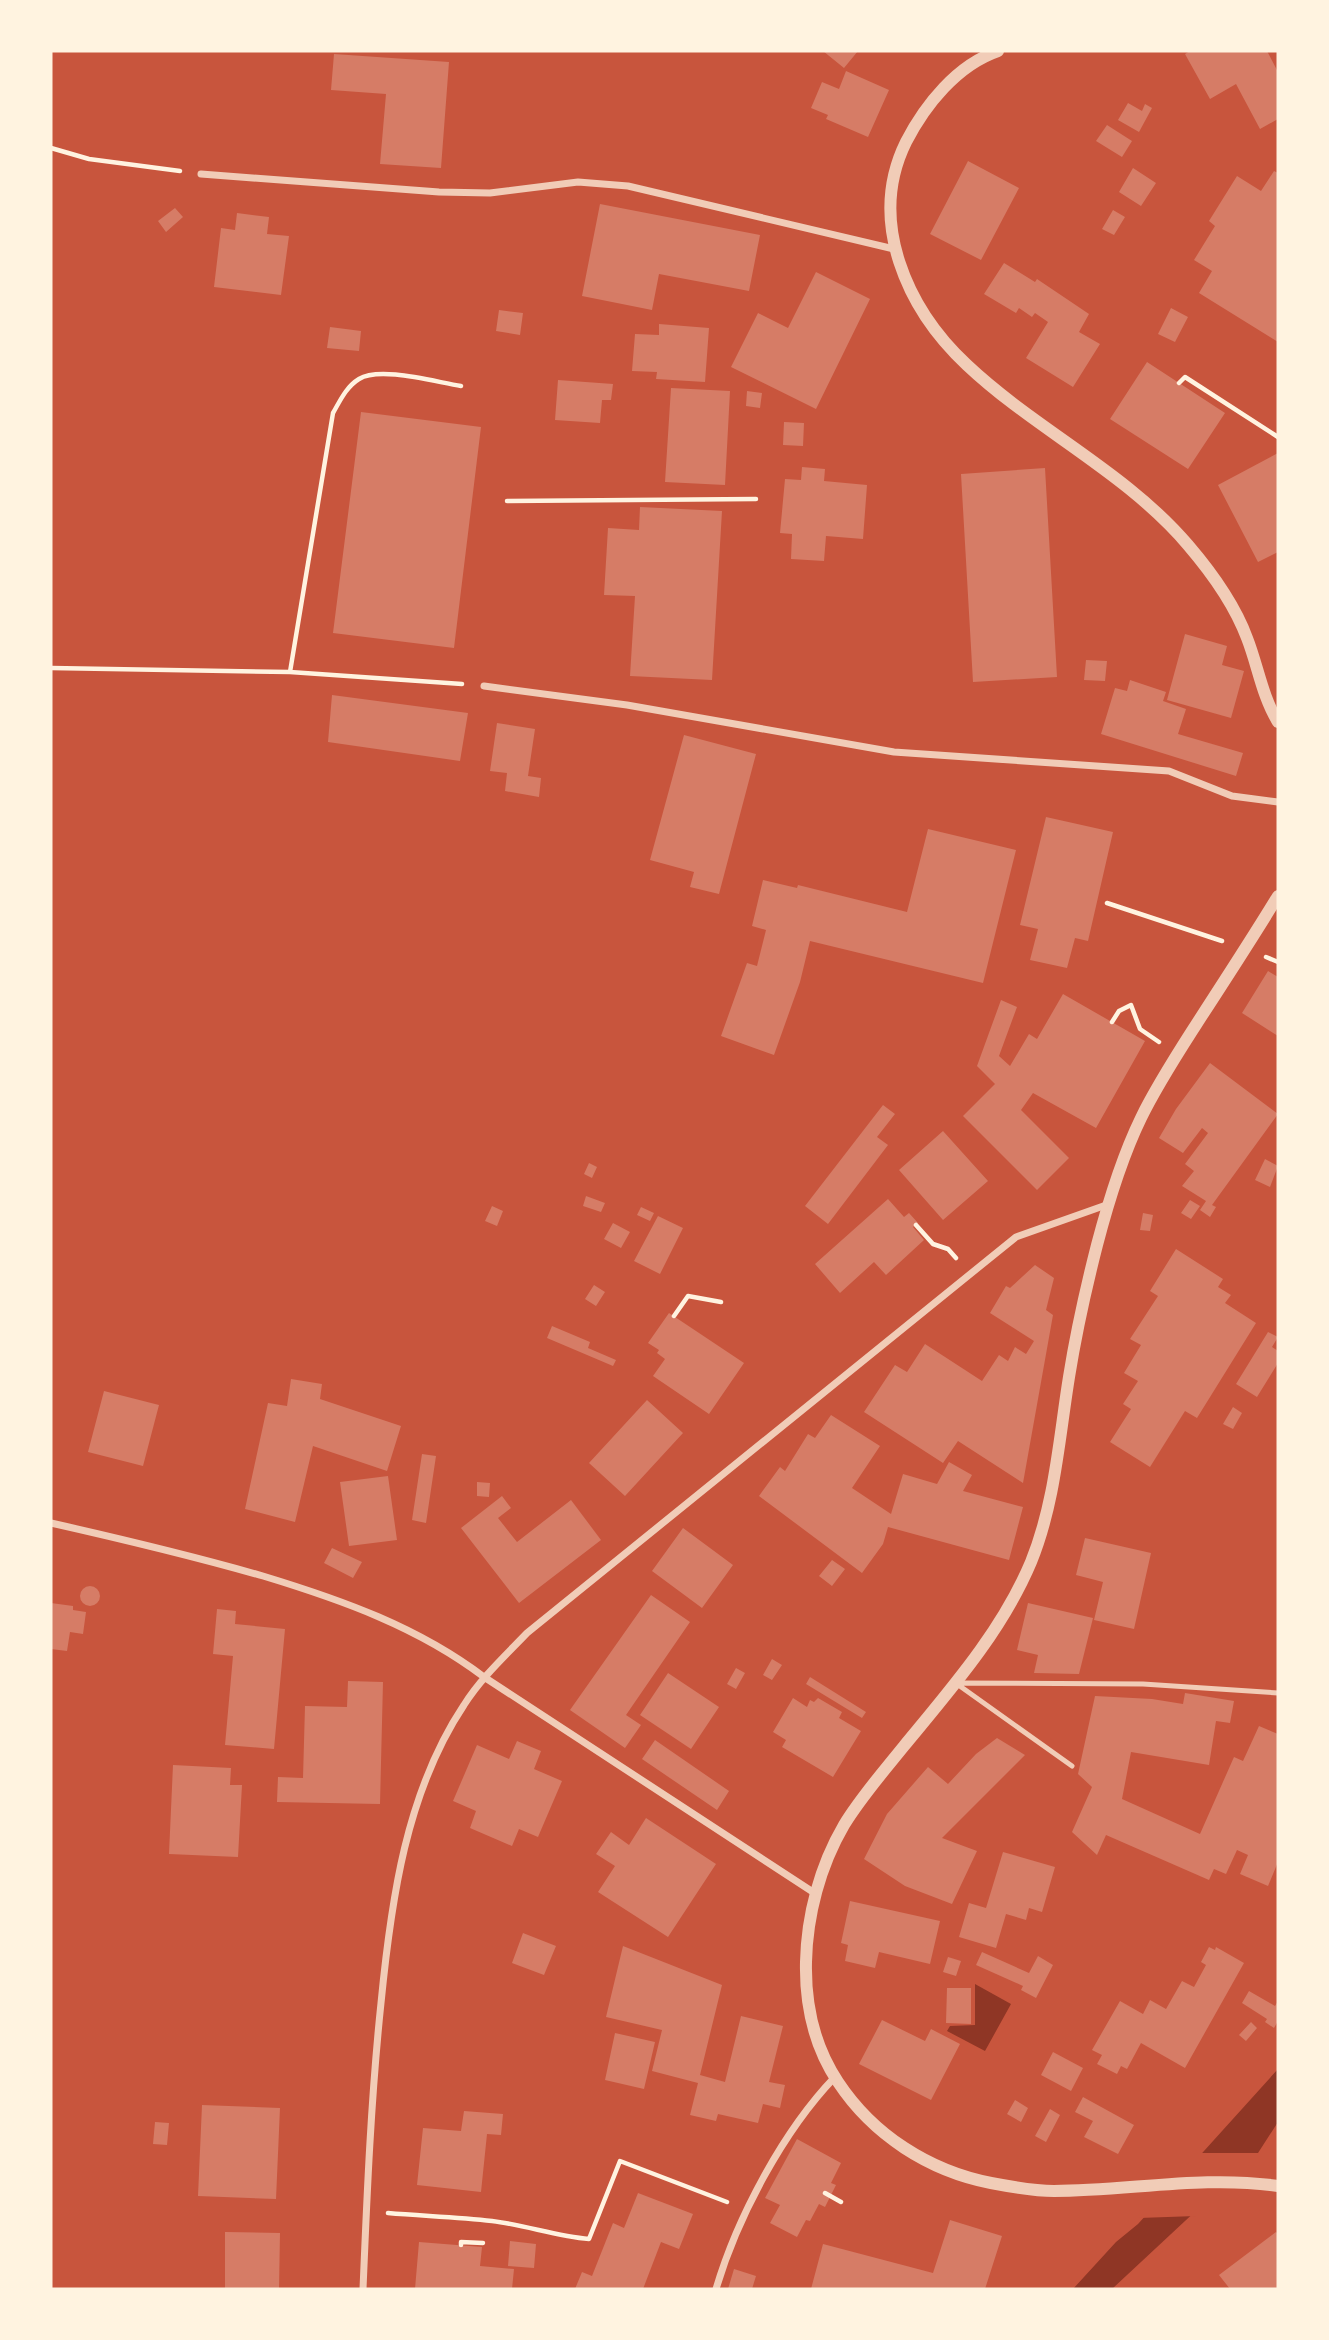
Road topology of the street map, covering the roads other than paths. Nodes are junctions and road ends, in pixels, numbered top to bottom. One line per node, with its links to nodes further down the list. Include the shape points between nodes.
1 (998, 51): 3 (street, via 966,69 917,121 892,184 889,217)
2 (201, 174): 3 (street, via 439,192 490,193 578,182 628,186)
3 (894, 249): 5 (street, via 926,317 967,365 1116,478 1187,544 1235,612)
4 (484, 686): 6 (street, via 627,705 894,752 1169,771 1233,796)
5 (1278, 722)
6 (1278, 802)
7 (1278, 896): 8 (street, via 1159,1083)
8 (1110, 1203): 10 (street, via 1016,1237 527,1633); 11 (street, via 1070,1370 1044,1523 1032,1559 1001,1619)
9 (51, 1523): 10 (street, via 226,1566 344,1602 457,1656)
10 (484, 1677): 14 (street); 17 (street, via 464,1704 431,1767 398,1874 372,2088)
11 (955, 1682): 12 (lane, via 1143,1684); 13 (lane); 14 (street, via 844,1827)
12 (1278, 1693)
13 (1072, 1766)
14 (816, 1894): 15 (street, via 805,1983 808,2010)
15 (835, 2077): 16 (street, via 877,2127 919,2158 989,2183 1053,2191 1225,2182); 18 (street, via 813,2099 771,2165 724,2261)
16 (1274, 2186)
17 (363, 2289)
18 (716, 2289)

